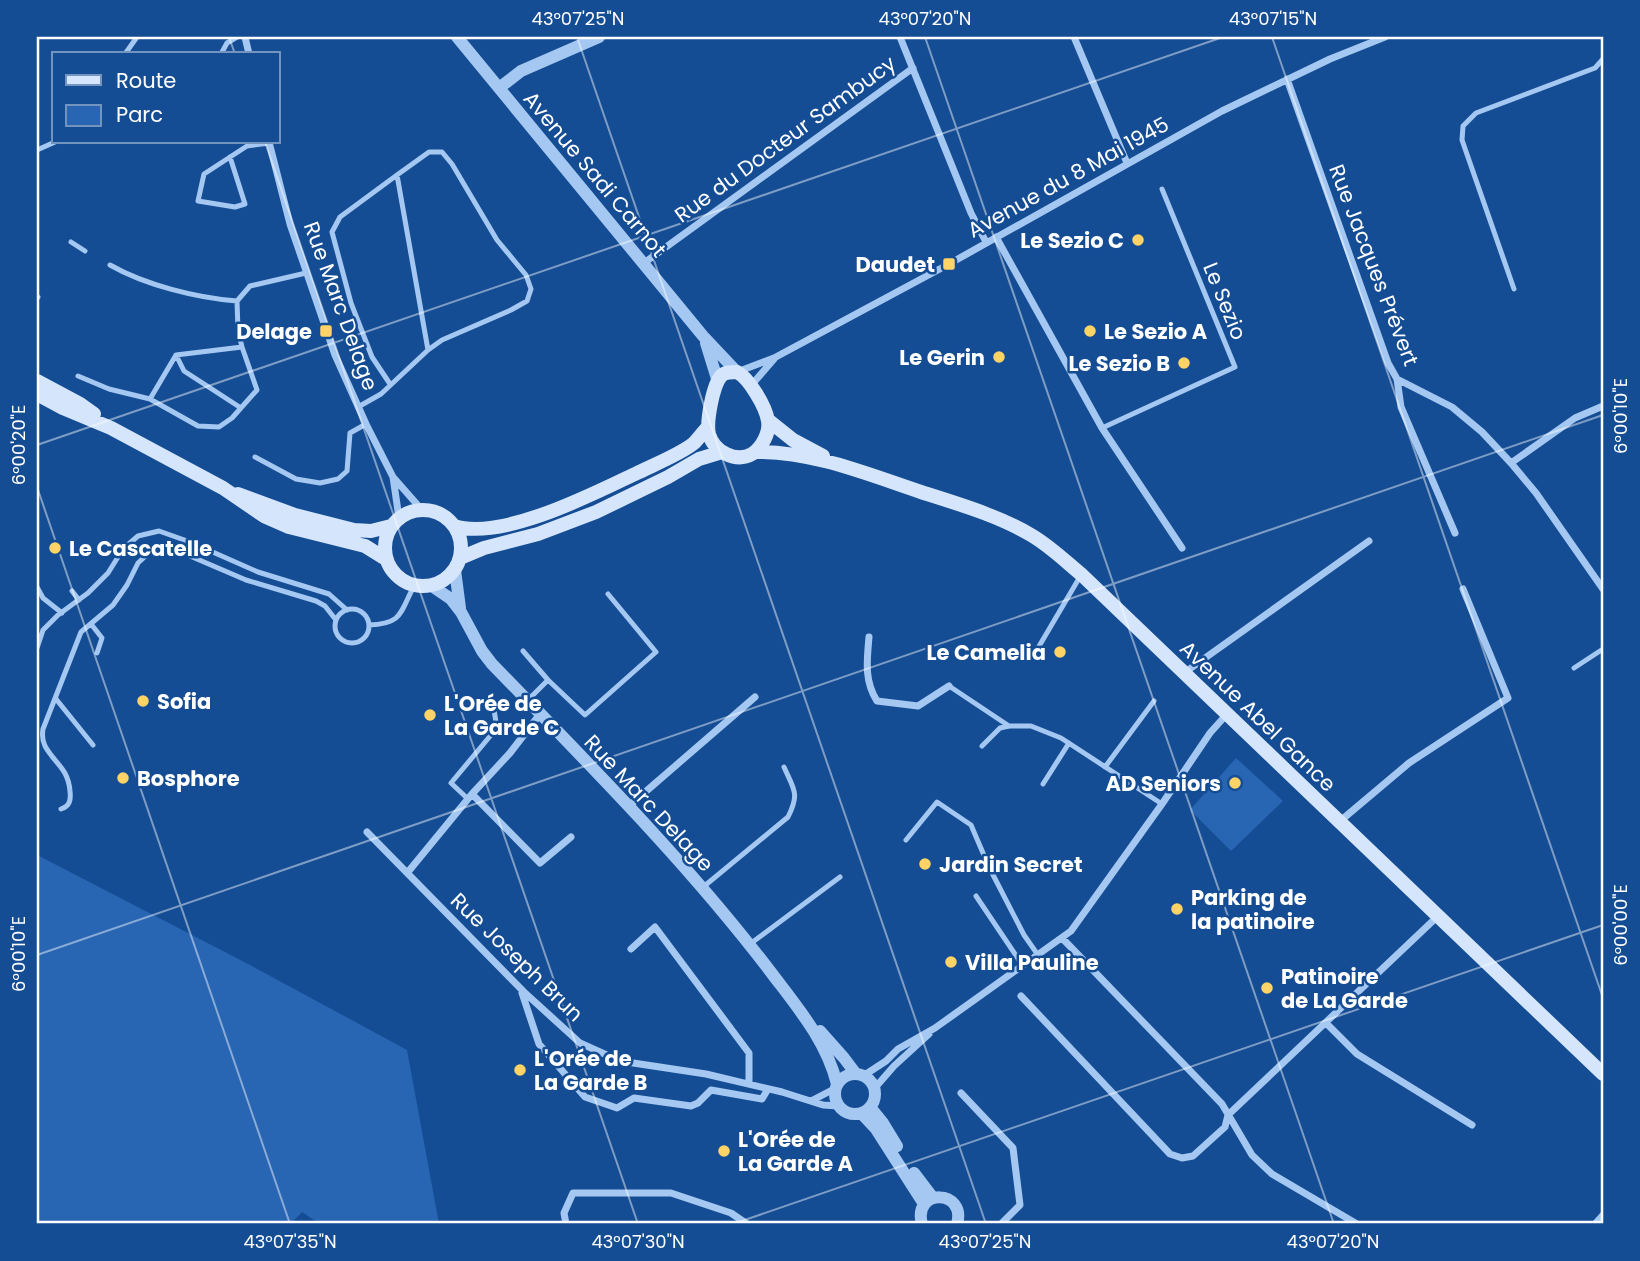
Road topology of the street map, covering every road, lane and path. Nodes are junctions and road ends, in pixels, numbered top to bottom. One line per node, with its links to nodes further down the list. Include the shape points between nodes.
1 (137, 37): 8 (lane)
2 (237, 37): 9 (lane)
3 (457, 37): 13 (street, Avenue Sadi Carnot)
4 (599, 37): 13 (street, via 521,71)
5 (900, 37): 11 (street)
6 (1074, 37): 17 (street)
7 (1385, 37): 12 (street, Avenue du 8 Mai 1945)
8 (126, 52)
9 (222, 52)
10 (1603, 59): 27 (lane, via 1595,68 1476,113 1463,126 1462,140)
11 (913, 68): 22 (street); 24 (street, Rue du Docteur Sambucy)
12 (1287, 79): 17 (street, Avenue du 8 Mai 1945); 36 (street, Rue Jacques Prévert)
13 (499, 88): 24 (street, Avenue Sadi Carnot)
14 (258, 144): 16 (lane)
15 (270, 144): 26 (street, Rue Marc Delage)
16 (230, 157): 16 (lane, via 204,174 198,201 234,207 245,204)
17 (1127, 163): 20 (street, Avenue du 8 Mai 1945)
18 (397, 175): 31 (lane); 31 (lane, via 429,152 442,152 531,289 527,302); 39 (lane, via 340,217 332,232 351,303 372,357)
19 (1163, 189): 50 (lane, Le Sezio, via 1235,367)
20 (996, 237): 22 (street, Avenue du 8 Mai 1945); 50 (street)
21 (71, 242): 23 (lane)
22 (986, 242): 33 (street, Avenue du 8 Mai 1945)
23 (85, 251)
24 (643, 264): 29 (street, Avenue Sadi Carnot)
25 (110, 265): 28 (lane, via 160,285)
26 (306, 272): 28 (lane, via 250,286); 43 (street, Rue Marc Delage)
27 (1514, 289)
28 (237, 301): 30 (lane)
29 (704, 336): 34 (street, Avenue Sadi Carnot); 38 (street, Avenue Sadi Carnot)
30 (242, 347): 32 (lane); 45 (lane, via 257,390)
31 (428, 350): 39 (lane)
32 (176, 355): 42 (lane); 45 (lane, via 184,371)
33 (774, 358): 34 (street, Avenue du 8 Mai 1945); 40 (street, Avenue du 8 Mai 1945)
34 (737, 372): 38 (main road, via 726,373); 40 (main road)
35 (78, 376): 42 (lane)
36 (1397, 379): 54 (street, Rue Jacques Prévert, via 1452,407); 61 (street, via 1401,407)
37 (37, 381): 49 (main road, via 80,404)
38 (718, 382): 48 (main road)
39 (390, 384): 43 (lane)
40 (752, 388): 46 (main road)
41 (37, 394): 49 (main road)
42 (150, 399): 45 (lane, via 198,426 219,427)
43 (358, 407): 47 (street, Rue Marc Delage)
44 (1603, 407): 54 (street, via 1575,418)
45 (241, 408)
46 (768, 420): 52 (main road, via 766,435); 55 (main road, Avenue Abel Gance)
47 (366, 425): 53 (lane, via 350,433 347,471 338,479 320,483 296,479); 56 (street, Rue Marc Delage)
48 (708, 427): 51 (main road); 60 (main road, via 692,444 661,462 534,518 481,530)
49 (111, 428): 57 (main road)
50 (1102, 428): 63 (street)
51 (722, 452): 52 (main road, via 738,457); 65 (main road, via 699,459 596,512 484,548)
52 (755, 452): 55 (main road, Avenue Abel Gance)
53 (255, 457)
54 (1511, 463): 71 (street, Rue Jacques Prévert)
55 (836, 464): 66 (main road, Avenue Abel Gance, via 1001,521 1031,535)
56 (393, 477): 58 (street, Rue Marc Delage); 59 (street, Rue Marc Delage)
57 (223, 488): 59 (main road, via 295,515 354,530 371,531); 64 (main road, via 289,527 365,546)
58 (422, 510): 59 (main road); 60 (main road, via 446,517)
59 (395, 522): 64 (main road, via 385,542)
60 (454, 526): 65 (main road, via 462,547)
61 (1455, 533)
62 (1369, 541): 88 (street)
63 (1182, 548)
64 (386, 559): 67 (main road, via 396,576)
65 (458, 564): 68 (main road, via 449,577); 77 (street, Rue Marc Delage)
66 (1082, 575): 83 (lane); 88 (main road, Avenue Abel Gance)
67 (414, 586): 68 (main road); 80 (lane, via 398,617)
68 (432, 586): 77 (street, Rue Marc Delage)
69 (37, 587): 76 (lane, via 43,598)
70 (1463, 589): 109 (street, via 1508,698 1409,763)
71 (1603, 589)
72 (72, 591): 74 (lane)
73 (608, 594): 89 (lane, via 656,652 585,715)
74 (79, 600): 75 (lane, via 138,536 159,531 258,572 329,594); 76 (lane)
75 (347, 610): 78 (lane); 80 (lane, via 360,611)
76 (62, 612): 82 (lane, via 43,630)
77 (461, 612): 93 (street, Rue Marc Delage, via 487,657)
78 (336, 620): 79 (lane, via 316,601 164,548 138,563 113,606); 80 (lane, via 338,635 351,642 365,635)
79 (91, 624): 86 (lane, via 102,638); 92 (lane, via 81,632)
80 (369, 625)
81 (869, 637): 90 (street, via 867,673 877,701 918,706)
82 (37, 648)
83 (1038, 648)
84 (1603, 649): 87 (lane)
85 (523, 651): 89 (lane)
86 (97, 653)
87 (1574, 668)
88 (1184, 673): 97 (main road, Avenue Abel Gance)
89 (548, 680): 93 (lane)
90 (949, 686): 98 (lane)
91 (755, 697): 107 (street)
92 (56, 699): 100 (lane); 108 (lane, via 42,738 69,780 70,802)
93 (527, 701): 96 (street, Rue Marc Delage)
94 (1154, 701): 102 (lane)
95 (493, 704): 105 (lane, via 496,722 491,735 452,783)
96 (540, 714): 105 (street); 107 (street, Rue Marc Delage)
97 (1227, 714): 106 (street); 109 (main road, Avenue Abel Gance)
98 (1009, 726): 99 (lane, via 1031,726); 101 (lane, via 1000,728)
99 (1069, 743): 102 (lane); 104 (lane)
100 (93, 746)
101 (982, 746)
102 (1105, 766): 106 (lane)
103 (784, 767): 115 (lane, via 795,792 788,817)
104 (1044, 784)
105 (470, 796): 111 (street, via 540,863); 113 (street)
106 (1162, 804): 118 (street)
107 (629, 806): 115 (street, Rue Marc Delage)
108 (61, 809)
109 (1339, 822): 117 (main road, Avenue Abel Gance)
110 (367, 832): 113 (street, Rue Joseph Brun)
111 (571, 837)
112 (906, 840): 121 (lane, via 937,802 971,825)
113 (408, 872): 123 (street, Rue Joseph Brun)
114 (840, 877): 119 (lane)
115 (702, 888): 119 (street, Rue Marc Delage)
116 (976, 896): 122 (lane)
117 (1438, 916): 126 (street); 128 (main road, Avenue Abel Gance)
118 (1062, 938): 121 (street); 138 (street)
119 (750, 944): 125 (street, Rue Marc Delage)
120 (631, 949): 130 (street, via 654,927 749,1053)
121 (1038, 955): 122 (street)
122 (1023, 966): 127 (street)
123 (521, 989): 130 (street, Rue Joseph Brun, via 580,1043 620,1061); 132 (street, via 539,1044 585,1097 617,1108 634,1098 691,1106 712,1090 762,1099)
124 (1021, 996): 138 (street, via 1170,1154 1193,1156 1225,1127)
125 (808, 1022): 129 (street, Rue Marc Delage); 131 (street, Rue Marc Delage, via 830,1060)
126 (1326, 1023): 138 (street); 139 (street, via 1357,1054)
127 (935, 1028): 129 (street); 133 (street)
128 (1603, 1074)
129 (859, 1075): 131 (street, via 845,1076); 133 (street)
130 (750, 1084): 132 (street, Rue Joseph Brun)
131 (836, 1086): 135 (street); 136 (street)
132 (768, 1089): 135 (street, Rue Joseph Brun)
133 (874, 1089): 137 (street)
134 (961, 1093): 146 (street, via 1013,1148 1020,1205)
135 (810, 1101): 136 (street, Rue Joseph Brun)
136 (839, 1106): 137 (street, via 849,1113)
137 (865, 1110): 140 (street, via 883,1123)
138 (1228, 1115): 147 (street, via 1252,1155 1272,1174)
139 (1472, 1125)
140 (929, 1201): 144 (street, via 920,1214); 145 (street, via 939,1197 952,1201)
141 (1603, 1215): 148 (street)
142 (566, 1224): 143 (street, via 564,1213 573,1193 671,1193 731,1213)
143 (747, 1224)
144 (922, 1224)
145 (957, 1224)
146 (1001, 1224)
147 (1357, 1224)
148 (1595, 1224)

